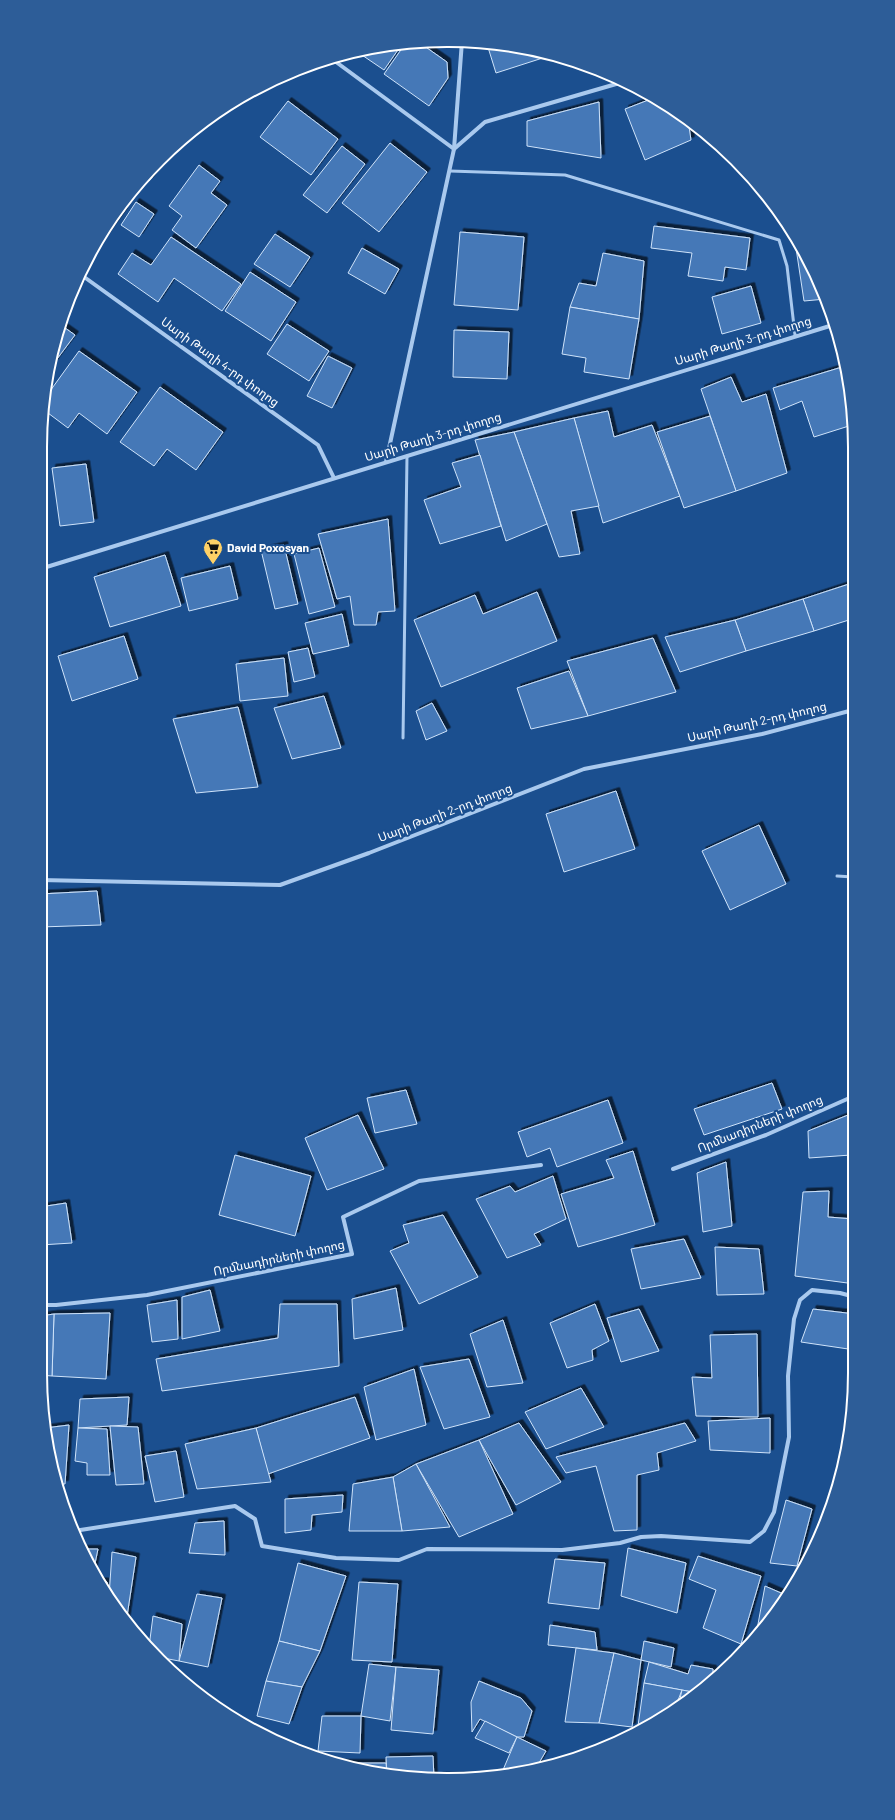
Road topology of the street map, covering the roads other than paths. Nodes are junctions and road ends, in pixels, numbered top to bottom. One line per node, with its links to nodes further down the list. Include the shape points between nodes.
1 (462, 48): 4 (street)
2 (337, 63): 4 (street)
3 (616, 84): 4 (street, via 485,122)
4 (454, 149): 5 (street)
5 (450, 171): 8 (lane, via 565,175 779,240 787,266); 10 (street)
6 (85, 277): 11 (street, Սարի Թաղի 4-րդ փողոց, via 318,445)
7 (829, 326): 8 (street, Սարի Թաղի 3-րդ փողոց)
8 (795, 335): 9 (street, Սարի Թաղի 3-րդ փողոց)
9 (407, 456): 10 (street, Սարի Թաղի 3-րդ փողոց); 14 (lane)
10 (386, 462): 11 (street, Սարի Թաղի 3-րդ փողոց)
11 (334, 478): 12 (street, Սարի Թաղի 3-րդ փողոց)
12 (47, 567)
13 (848, 711): 17 (street, Սարի Թաղի 2-րդ փողոց, via 762,734 584,769 280,885)
14 (403, 738)
15 (837, 876): 16 (lane)
16 (848, 877)
17 (47, 880)
18 (848, 1099): 20 (street, Որմնադիրների փողոց, via 766,1135)
19 (541, 1165): 22 (street, Որմնադիրների փողոց, via 419,1181 343,1217 352,1254 148,1295)
20 (673, 1169)
21 (848, 1295): 23 (street, via 812,1290 800,1300 794,1319 788,1376 788,1437 774,1512 764,1531 750,1542 661,1536 562,1550 427,1549 399,1560 336,1558 262,1546 255,1519 235,1506)
22 (47, 1305)
23 (79, 1530)

